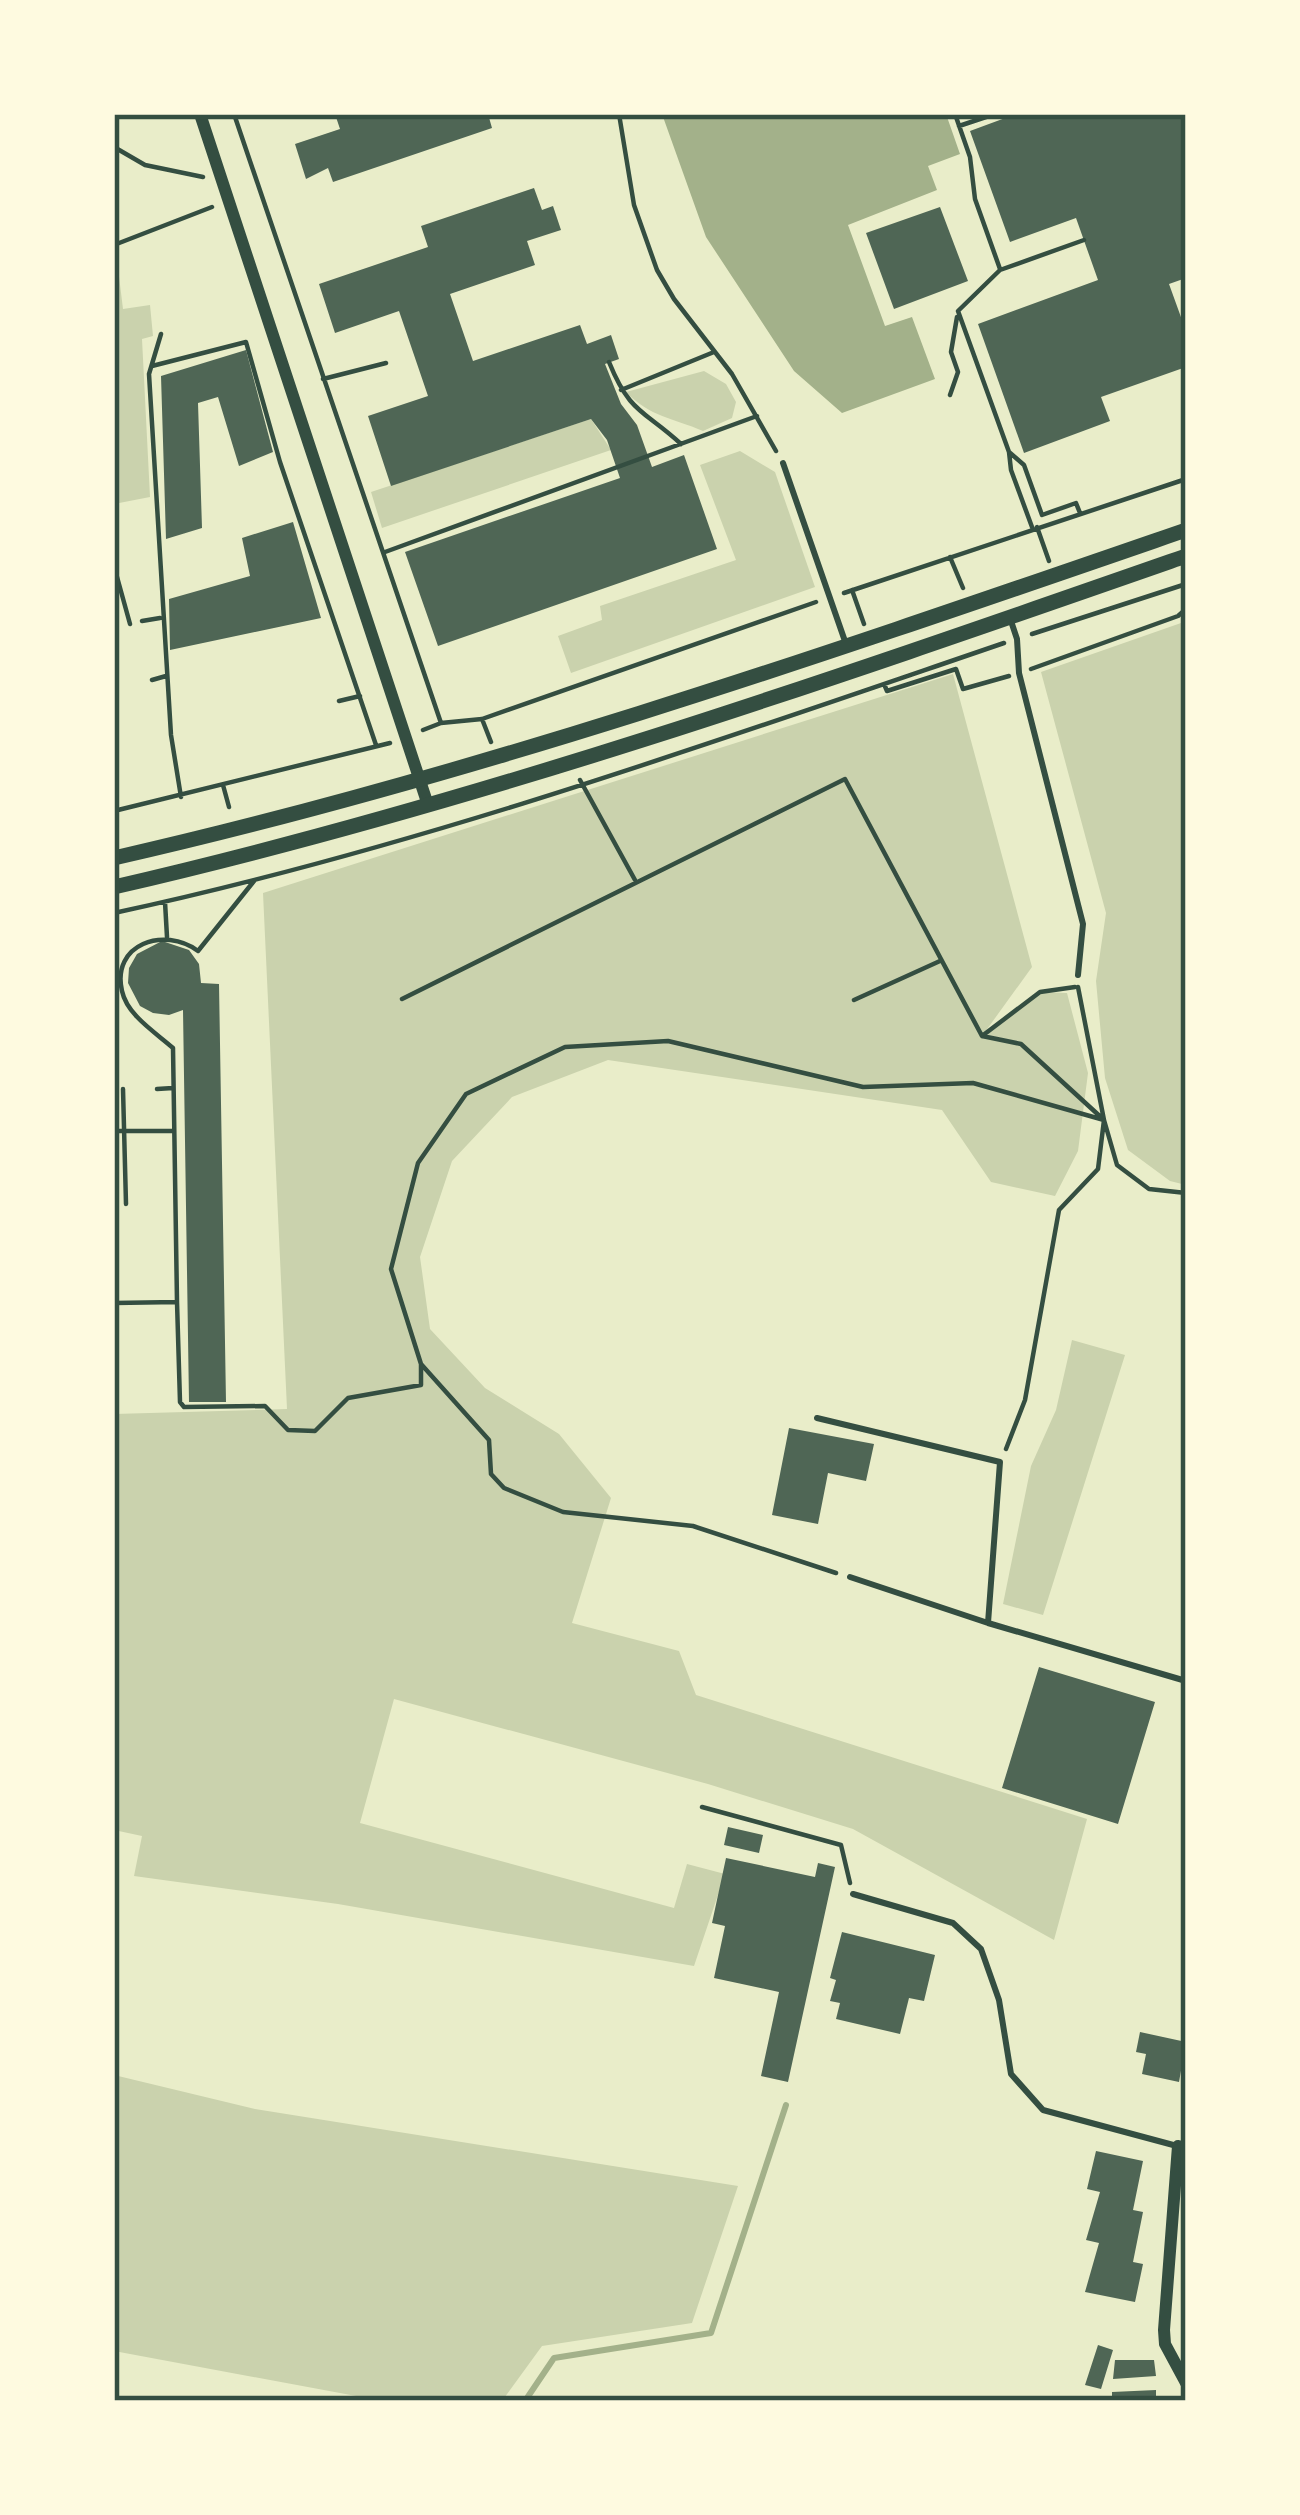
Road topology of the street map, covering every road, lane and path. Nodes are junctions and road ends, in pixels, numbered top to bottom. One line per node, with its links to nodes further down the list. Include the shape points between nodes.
1 (200, 114): 9 (street)
2 (244, 114): 6 (path)
3 (619, 114): 17 (path, via 644,241)
4 (955, 114): 7 (path)
5 (994, 114): 7 (path)
6 (235, 116): 10 (path)
7 (959, 127): 14 (path)
8 (114, 147): 9 (path, via 145,165)
9 (222, 181): 10 (path); 11 (street)
10 (256, 181): 21 (path)
11 (228, 200): 13 (path); 52 (street)
12 (1084, 240): 14 (path)
13 (114, 245)
14 (1000, 270): 15 (path)
15 (958, 311): 23 (path); 26 (path)
16 (161, 334): 20 (path)
17 (713, 352): 22 (path); 24 (path)
18 (609, 362): 22 (path)
19 (386, 363): 21 (path)
20 (152, 366): 40 (path); 49 (path, via 246,342)
21 (322, 379): 32 (path)
22 (621, 390): 25 (path)
23 (950, 395)
24 (757, 416): 25 (path); 27 (path)
25 (681, 444): 32 (path)
26 (1010, 452): 29 (path, via 1024,465 1042,515 1076,503); 30 (path)
27 (783, 463): 38 (lane)
28 (1186, 479): 29 (path)
29 (1080, 513): 30 (path)
30 (1032, 528): 34 (path)
31 (1186, 530): 39 (street)
32 (382, 553): 51 (path)
33 (1186, 556): 41 (street)
34 (950, 557): 37 (path); 39 (path)
35 (114, 566): 43 (path)
36 (1186, 584): 44 (path)
37 (852, 590)
38 (832, 596): 45 (lane); 51 (path, via 482,719)
39 (970, 604): 45 (street)
40 (163, 617): 42 (path); 46 (path)
41 (1010, 618): 44 (lane); 54 (street)
42 (142, 621)
43 (130, 624)
44 (1017, 639): 48 (path); 71 (lane, via 1083,924)
45 (847, 646): 55 (street)
46 (166, 676): 47 (path); 57 (path)
47 (152, 680)
48 (884, 684)
49 (360, 696): 50 (path); 53 (path)
50 (339, 701)
51 (441, 723): 52 (path)
52 (406, 736): 53 (path); 55 (street)
53 (376, 745): 56 (path)
54 (575, 763): 58 (street); 63 (path)
55 (420, 782): 58 (street); 61 (street)
56 (223, 785): 57 (path); 59 (path)
57 (181, 796): 60 (path)
58 (428, 805): 64 (street)
59 (229, 807)
60 (114, 811)
61 (114, 858)
62 (256, 879): 66 (path)
63 (635, 881): 69 (path, via 845,778); 73 (path)
64 (114, 886)
65 (223, 888): 66 (path)
66 (238, 901): 68 (path, via 198,951)
67 (165, 902): 68 (path)
68 (167, 937): 70 (path, via 134,950)
69 (940, 962): 74 (path); 75 (path)
70 (118, 971): 76 (path, via 128,1007 172,1048)
71 (1078, 975): 72 (path)
72 (1078, 987): 75 (path, via 1040,992); 79 (path)
73 (402, 999)
74 (854, 1000)
75 (982, 1036): 79 (path, via 1021,1044)
76 (173, 1088): 78 (path); 82 (path)
77 (123, 1089): 81 (path)
78 (157, 1089)
79 (1104, 1120): 83 (path, via 1117,1165 1149,1190); 87 (path, via 973,1083 863,1087 668,1041 565,1047 466,1094 418,1163 391,1270); 89 (path, via 1098,1168 1059,1210 1025,1400)
80 (114, 1131): 81 (path)
81 (125, 1131): 82 (path); 84 (path)
82 (174, 1131): 85 (path)
83 (1186, 1193)
84 (126, 1204)
85 (178, 1302): 86 (path); 87 (path, via 184,1407 266,1406 288,1430 315,1431 348,1398 421,1385)
86 (114, 1303)
87 (421, 1364): 90 (path, via 489,1440 491,1474 504,1488 563,1512 693,1526)
88 (817, 1418): 89 (lane)
89 (1000, 1462): 91 (lane)
90 (850, 1577): 91 (lane)
91 (988, 1623): 92 (lane)
92 (1186, 1681)
93 (702, 1808): 94 (path, via 841,1845)
94 (853, 1894): 95 (lane, via 953,1923 980,1949 999,2000 1010,2074 1043,2110)
95 (1178, 2146): 96 (street)
96 (1180, 2175): 97 (street, via 1164,2330)
97 (1186, 2384)

